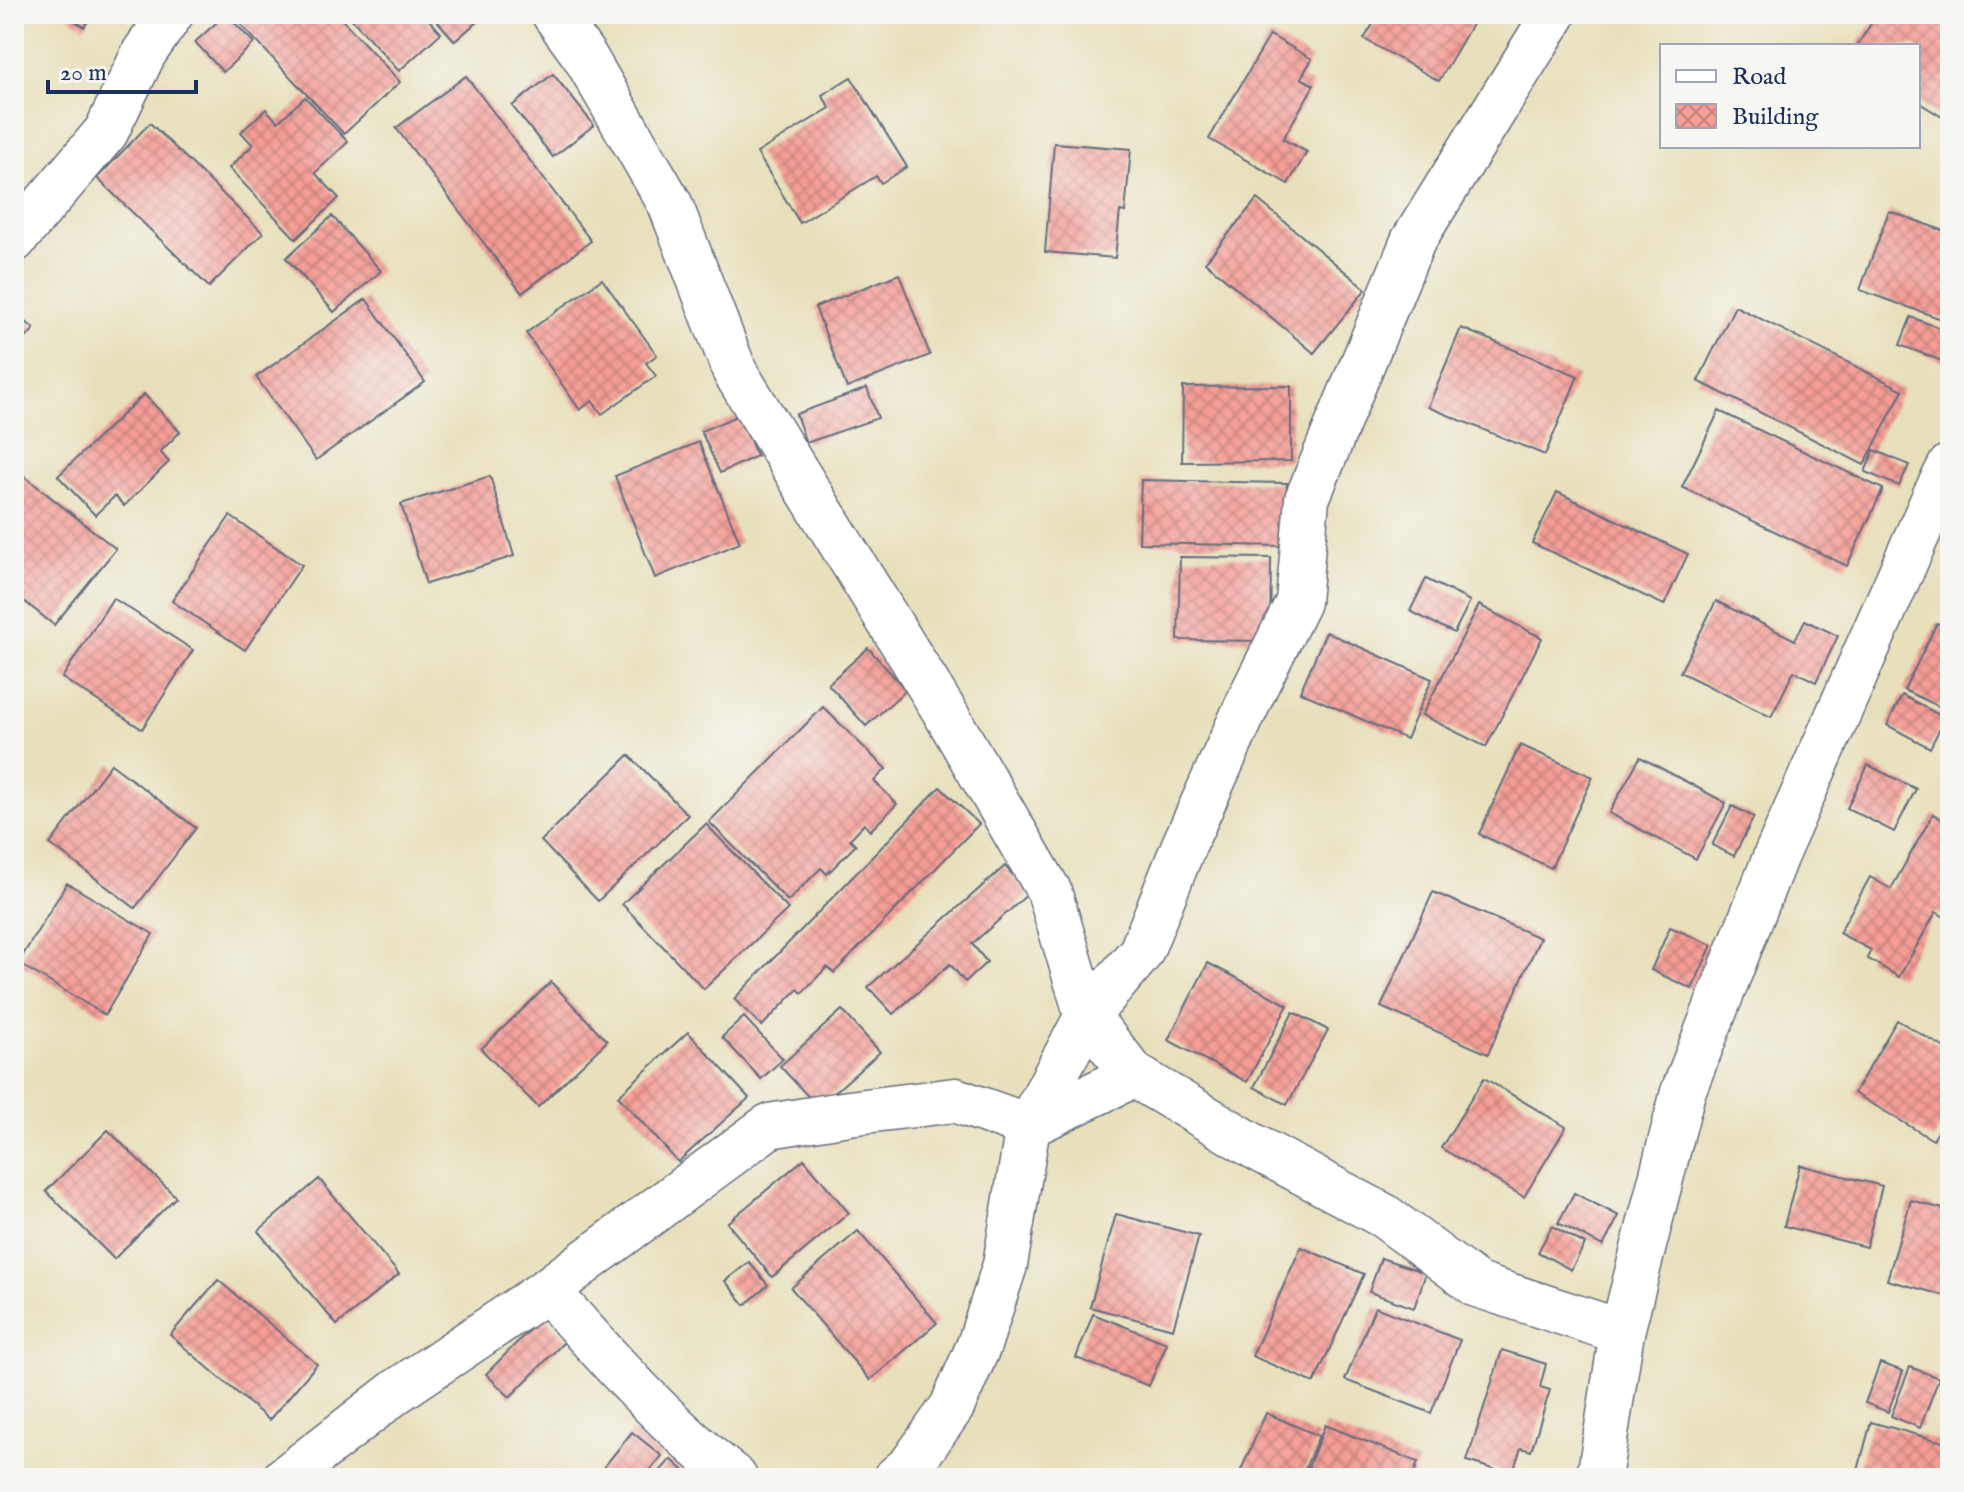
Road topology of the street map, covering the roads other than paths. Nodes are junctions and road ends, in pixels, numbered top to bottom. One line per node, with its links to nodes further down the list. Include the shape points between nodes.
1 (171, 14): 4 (street, via 144,53 106,132)
2 (554, 14): 6 (street, via 585,57 670,204 735,372 1049,891)
3 (1554, 14): 6 (street, via 1413,241 1307,499 1298,602 1197,817 1141,952)
4 (14, 240)
5 (1950, 466): 10 (street, via 1776,855 1683,1092)
6 (1087, 1016): 7 (street); 8 (street)
7 (1134, 1075): 8 (street); 10 (street, via 1384,1216 1477,1285)
8 (1028, 1126): 9 (street, via 955,1100 769,1126); 13 (street, via 1005,1265 979,1345 952,1407)
9 (547, 1290): 11 (street, via 397,1391); 12 (street, via 631,1385)
10 (1622, 1332): 14 (street)
11 (285, 1478)
12 (735, 1478)
13 (896, 1478)
14 (1599, 1478)

